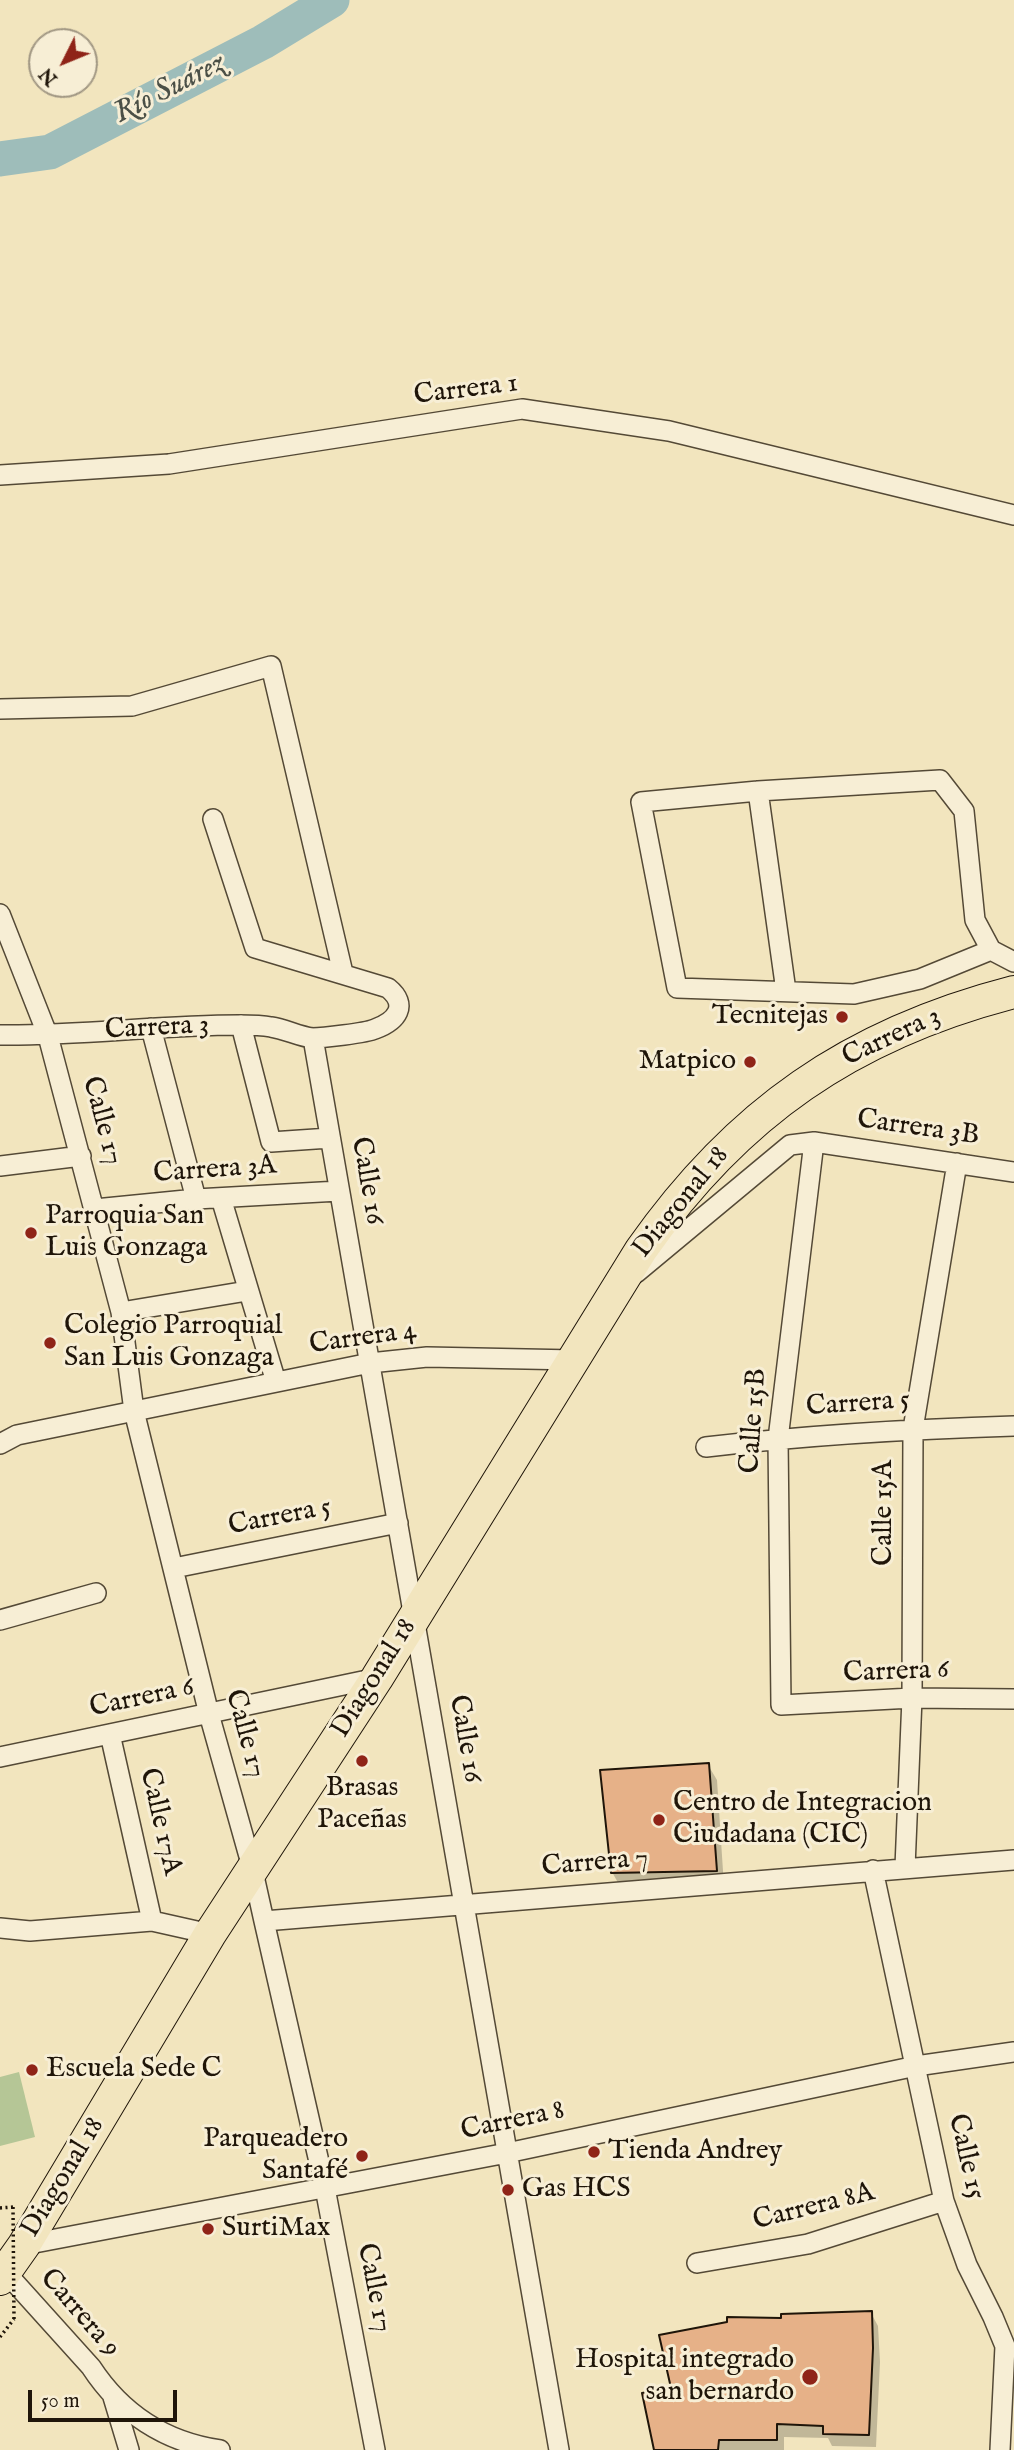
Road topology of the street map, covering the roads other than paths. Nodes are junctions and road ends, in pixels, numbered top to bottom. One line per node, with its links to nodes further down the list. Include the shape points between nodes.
1 (0, 475): 2 (street, Carrera 1, via 169,464 522,409 669,431)
2 (1014, 515)
3 (0, 709): 9 (street, via 132,706 271,666)
4 (758, 791): 7 (street, via 940,780 964,811 975,920); 10 (street); 10 (street, via 641,802 677,988)
5 (213, 819): 9 (street, via 255,948)
6 (0, 914): 15 (street, Calle 17)
7 (991, 950): 8 (street); 10 (street, via 920,979 854,994)
8 (1014, 962)
9 (342, 973): 16 (street, via 388,988 396,994 399,1012 375,1030)
10 (786, 991)
11 (1014, 992): 17 (main road, Carrera 3, via 896,1031)
12 (241, 1025): 13 (street, Carrera 3); 16 (street, Carrera 3); 18 (street, Carrera 3A, via 271,1142)
13 (151, 1028): 15 (street, Carrera 3); 26 (street)
14 (0, 1035): 15 (street, Carrera 3)
15 (48, 1036): 20 (street, Calle 17)
16 (313, 1038): 18 (street, Calle 16)
17 (778, 1101): 28 (main road, Diagonal 18, via 693,1182)
18 (330, 1138): 24 (street, Calle 16)
19 (814, 1142): 21 (street, Carrera 3B); 28 (street, via 790,1145); 38 (street, Calle 15B)
20 (81, 1156): 22 (street); 27 (street, Calle 17)
21 (957, 1163): 23 (street, Carrera 3B); 36 (street, Calle 15A)
22 (0, 1166)
23 (1014, 1172)
24 (340, 1191): 25 (street, Carrera 3A); 32 (street, Calle 16)
25 (221, 1198): 26 (street, Carrera 3A); 29 (street)
26 (196, 1199): 27 (street, Carrera 3A)
27 (95, 1209): 30 (street, Calle 17)
28 (619, 1287): 31 (main road, Diagonal 18)
29 (247, 1291): 30 (street); 33 (street)
30 (121, 1312): 34 (street, Calle 17)
31 (575, 1360): 32 (street, Carrera 4, via 427,1357); 43 (main road, Diagonal 18)
32 (370, 1363): 33 (street, Carrera 4); 40 (street, Calle 16)
33 (275, 1382): 34 (street, Carrera 4)
34 (134, 1411): 37 (street, Carrera 4); 41 (street, Calle 17)
35 (1014, 1426): 36 (street, Carrera 5)
36 (913, 1429): 38 (street, Carrera 5); 46 (street, Calle 15A)
37 (6, 1436)
38 (778, 1439): 39 (street, Carrera 5); 48 (street, Calle 15B)
39 (706, 1447)
40 (398, 1523): 41 (street, Carrera 5); 43 (street, Calle 16)
41 (174, 1568): 49 (street, Calle 17)
42 (96, 1593): 44 (street)
43 (414, 1616): 45 (main road, Diagonal 18); 56 (street, Calle 16)
44 (0, 1620)
45 (377, 1678): 49 (street, Carrera 6); 53 (main road, Diagonal 18)
46 (912, 1699): 47 (street, Carrera 6); 48 (street, Carrera 6); 54 (street, Calle 15A)
47 (1014, 1699)
48 (780, 1705)
49 (209, 1714): 50 (street, Carrera 6); 53 (street, Calle 17)
50 (110, 1734): 51 (street, Carrera 6); 58 (street, Calle 17A)
51 (0, 1758)
52 (1014, 1860): 54 (street, Carrera 7)
53 (252, 1867): 57 (street, Calle 17); 60 (main road, Diagonal 18)
54 (905, 1867): 55 (street, Carrera 7)
55 (873, 1870): 56 (street, Carrera 7); 62 (street, Calle 15)
56 (464, 1903): 57 (street, Carrera 7); 63 (street, Calle 16)
57 (264, 1920): 64 (street, Calle 17)
58 (152, 1921): 59 (street, via 30,1931); 60 (street)
59 (0, 1928)
60 (210, 1934): 66 (main road, Diagonal 18)
61 (1014, 2052): 62 (street, Carrera 8)
62 (916, 2066): 63 (street, Carrera 8); 65 (street, Calle 15)
63 (507, 2153): 64 (street, Carrera 8); 74 (street, Calle 16)
64 (325, 2188): 66 (street, Carrera 8); 73 (street, Calle 17)
65 (944, 2201): 67 (street, Carrera 8A, via 808,2244); 69 (street, Calle 15, via 967,2265)
66 (24, 2245): 68 (main road, Diagonal 18)
67 (697, 2263)
68 (1, 2272): 70 (street, Carrera 9)
69 (1009, 2346): 75 (street, Calle 15)
70 (113, 2396): 71 (street); 72 (street, Carrera 9, via 140,2420 172,2438)
71 (129, 2450)
72 (220, 2450)
73 (375, 2450)
74 (559, 2450)
75 (1000, 2450)

